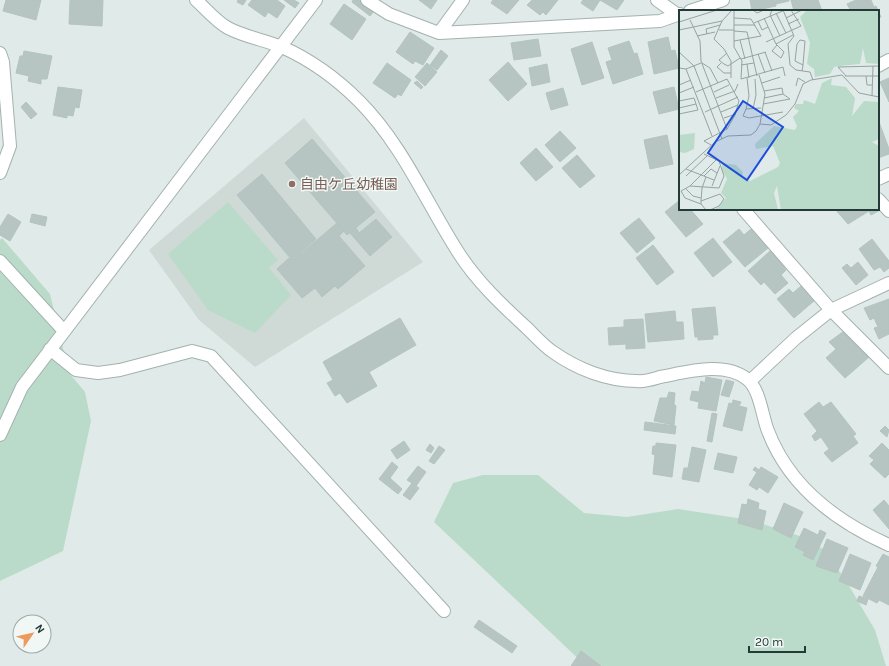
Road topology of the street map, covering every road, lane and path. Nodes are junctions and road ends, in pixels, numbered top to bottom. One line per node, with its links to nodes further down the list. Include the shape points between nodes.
1 (196, 0): 11 (street, via 227,28)
2 (316, 0): 11 (street)
3 (367, 0): 10 (street, via 389,14)
4 (463, 0): 10 (street)
5 (657, 0): 8 (street)
6 (723, 0): 7 (street)
7 (692, 10)
8 (679, 11)
9 (679, 14): 10 (street, via 660,21)
10 (439, 32)
11 (281, 47): 25 (street); 28 (street, via 308,60 360,102 401,154 459,253 475,275 501,304 552,352 607,379 640,382 696,371 728,369)
12 (0, 54): 15 (street, via 3,62)
13 (889, 60): 14 (street)
14 (879, 65)
15 (5, 144): 16 (street)
16 (0, 172)
17 (889, 174): 18 (street)
18 (879, 178)
19 (879, 200): 21 (street)
20 (744, 210): 24 (street)
21 (889, 211)
22 (0, 261): 25 (street)
23 (889, 283): 24 (street)
24 (832, 310): 27 (street); 28 (street, via 796,338)
25 (64, 331): 26 (street)
26 (50, 349): 29 (street, via 22,387); 31 (street, via 76,370 98,373 120,370 192,351 211,356)
27 (889, 368)
28 (750, 381): 30 (street, via 757,391 778,454 797,481 822,505 848,524)
29 (0, 435)
30 (889, 545)
31 (444, 611)

